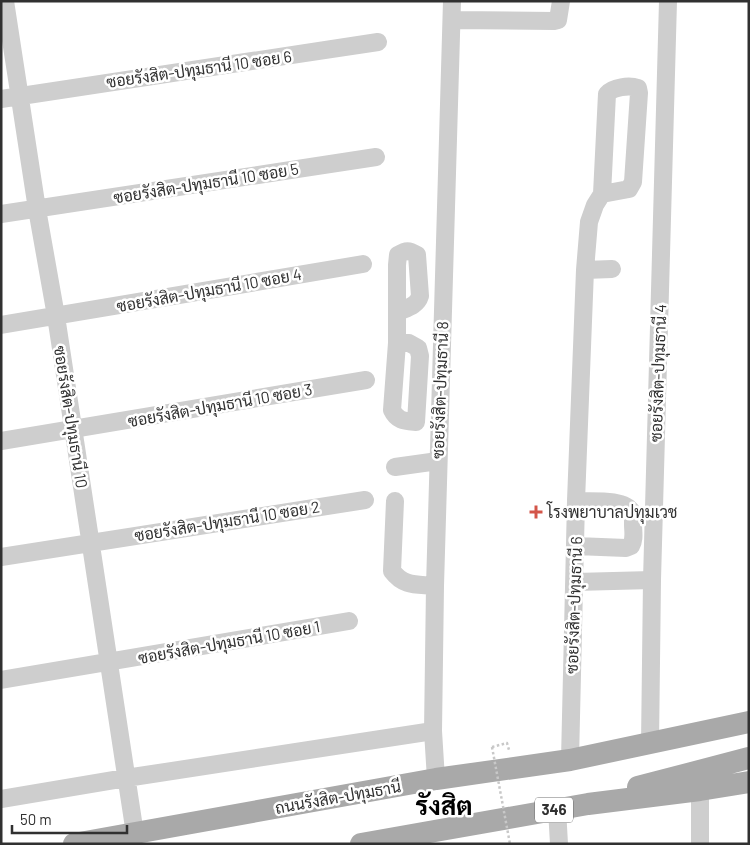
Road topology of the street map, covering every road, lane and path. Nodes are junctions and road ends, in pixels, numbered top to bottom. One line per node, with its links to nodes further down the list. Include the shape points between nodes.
1 (5, 1): 7 (street, ซอยรังสิต-ปทุมธานี 10)
2 (452, 1): 5 (street, ซอยรังสิต-ปทุมธานี 8)
3 (561, 1): 5 (street, via 558,20 554,21)
4 (668, 1): 33 (street, ซอยรังสิต-ปทุมธานี 4)
5 (452, 20): 22 (street, ซอยรังสิต-ปทุมธานี 8)
6 (378, 42): 7 (street, ซอยรังสิต-ปทุมธานี 10 ซอย 6)
7 (20, 96): 8 (street, ซอยรังสิต-ปทุมธานี 10 ซอย 6); 11 (street, ซอยรังสิต-ปทุมธานี 10)
8 (1, 98)
9 (376, 157): 11 (street, ซอยรังสิต-ปทุมธานี 10 ซอย 5)
10 (602, 194): 10 (street, via 629,189 634,182 639,93 638,88 632,86 611,90 607,94); 15 (street, ซอยรังสิต-ปทุมธานี 6, via 589,222)
11 (37, 209): 12 (street, ซอยรังสิต-ปทุมธานี 10 ซอย 5); 17 (street, ซอยรังสิต-ปทุมธานี 10)
12 (1, 214)
13 (363, 264): 17 (street, ซอยรังสิต-ปทุมธานี 10 ซอย 4)
14 (612, 269): 15 (street)
15 (585, 270): 29 (street, ซอยรังสิต-ปทุมธานี 6)
16 (398, 312): 19 (street)
17 (56, 316): 18 (street, ซอยรังสิต-ปทุมธานี 10 ซอย 4); 23 (street, ซอยรังสิต-ปทุมธานี 10)
18 (1, 325)
19 (397, 343): 21 (street, via 392,410 402,421); 21 (street, via 409,343 418,348 420,356)
20 (366, 380): 23 (street, ซอยรังสิต-ปทุมธานี 10 ซอย 3)
21 (416, 422): 22 (street)
22 (439, 422): 25 (street, ซอยรังสิต-ปทุมธานี 8)
23 (74, 429): 24 (street, ซอยรังสิต-ปทุมธานี 10 ซอย 3); 30 (street, ซอยรังสิต-ปทุมธานี 10)
24 (1, 441)
25 (438, 462): 26 (street); 35 (street, ซอยรังสิต-ปทุมธานี 8)
26 (395, 467)
27 (365, 500): 30 (street, ซอยรังสิต-ปทุมธานี 10 ซอย 2)
28 (395, 501): 35 (street, via 392,571 405,583)
29 (576, 501): 31 (street, ซอยรังสิต-ปทุมธานี 6); 31 (street, via 618,502 626,506 632,511 634,537 631,546 626,548)
30 (90, 542): 32 (street, ซอยรังสิต-ปทุมธานี 10 ซอย 2); 37 (street, ซอยรังสิต-ปทุมธานี 10)
31 (576, 546): 34 (street, ซอยรังสิต-ปทุมธานี 6)
32 (1, 557)
33 (652, 580): 34 (street); 41 (street, ซอยรังสิต-ปทุมธานี 4)
34 (575, 582): 44 (street, ซอยรังสิต-ปทุมธานี 6)
35 (435, 586): 40 (street, ซอยรังสิต-ปทุมธานี 8)
36 (349, 621): 37 (street, ซอยรังสิต-ปทุมธานี 10 ซอย 1)
37 (108, 662): 38 (street, ซอยรังสิต-ปทุมธานี 10 ซอย 1); 45 (street, ซอยรังสิต-ปทุมธานี 10)
38 (1, 680)
39 (749, 722): 41 (main road, ถนนรังสิต-ปทุมธานี)
40 (433, 731): 45 (street); 46 (street, ซอยรังสิต-ปทุมธานี 8)
41 (650, 744): 44 (main road, ถนนรังสิต-ปทุมธานี)
42 (492, 747): 56 (path, bridge)
43 (749, 758): 50 (main road, via 667,778)
44 (570, 760): 46 (main road, ถนนรังสิต-ปทุมธานี)
45 (126, 778): 49 (street); 52 (street, ซอยรังสิต-ปทุมธานี 10)
46 (436, 779): 52 (main road, ถนนรังสิต-ปทุมธานี)
47 (749, 782): 48 (main road, 346)
48 (700, 790): 50 (main road, 346); 58 (street)
49 (1, 799)
50 (588, 804): 51 (main road, 346)
51 (557, 810): 53 (main road, 346); 57 (street)
52 (135, 834): 54 (main road, ถนนรังสิต-ปทุมธานี)
53 (414, 840): 55 (main road, 346)
54 (74, 844)
55 (361, 844)
56 (510, 844)
57 (559, 844)
58 (700, 844)

